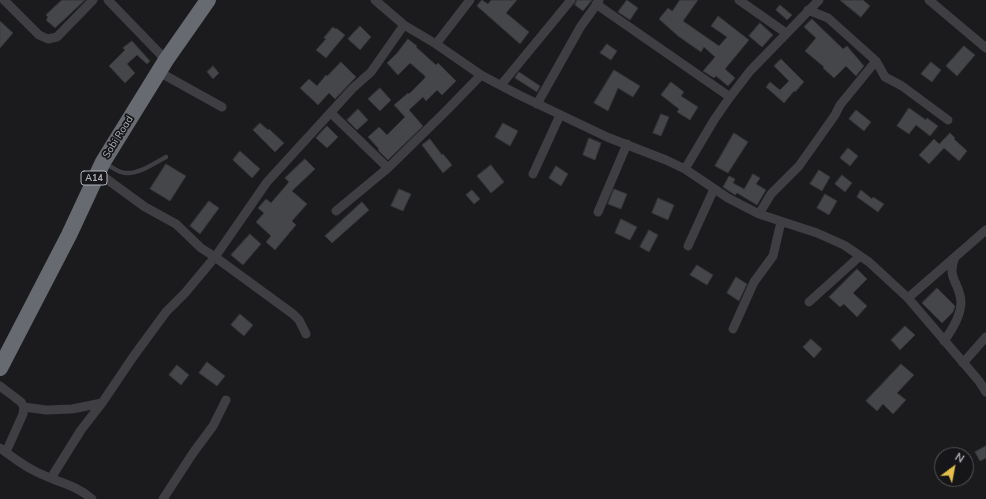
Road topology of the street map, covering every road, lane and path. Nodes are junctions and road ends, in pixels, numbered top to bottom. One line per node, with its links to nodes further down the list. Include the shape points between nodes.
1 (4, 0): 2 (street, via 39,35 48,39 57,37)
2 (93, 0)
3 (108, 0): 18 (street)
4 (208, 0): 18 (highway, Sobi Road / A14)
5 (375, 0): 13 (street)
6 (470, 0): 15 (street)
7 (571, 0): 20 (street)
8 (738, 0): 14 (street)
9 (819, 0): 12 (street)
10 (929, 0): 16 (street)
11 (598, 2): 21 (street); 22 (street, via 581,26)
12 (808, 10): 14 (street); 17 (street, via 828,18)
13 (404, 25): 15 (street); 24 (street, via 371,72)
14 (786, 33): 21 (street, via 750,71)
15 (436, 44): 19 (street)
16 (986, 48)
17 (876, 61): 26 (street, via 885,77 902,86); 36 (street, via 840,105 800,166 771,194)
18 (162, 66): 23 (street); 29 (highway, Sobi Road / A14)
19 (481, 75): 20 (street); 30 (street)
20 (500, 85): 22 (street)
21 (730, 97): 31 (street)
22 (537, 104): 25 (street)
23 (222, 107)
24 (331, 113): 30 (street); 41 (street, via 267,182)
25 (560, 115): 27 (street); 32 (street)
26 (948, 120)
27 (627, 144): 31 (street); 35 (street)
28 (166, 157): 29 (lane, via 136,172 125,173)
29 (100, 167): 41 (street, via 145,207 176,224 201,248); 50 (highway, Sobi Road / A14, via 69,235)
30 (388, 168): 34 (street)
31 (684, 169): 33 (street)
32 (533, 174)
33 (714, 189): 36 (street); 39 (street)
34 (336, 211)
35 (598, 212)
36 (759, 214): 37 (street)
37 (781, 222): 40 (street, via 832,238); 45 (street, via 773,256 754,282)
38 (986, 230): 42 (street)
39 (688, 246)
40 (860, 256): 43 (street); 44 (street)
41 (215, 257): 46 (street, via 293,314); 54 (street, via 166,312)
42 (955, 257): 43 (street); 48 (street, via 951,272 961,302 956,322)
43 (908, 298): 48 (street)
44 (810, 302)
45 (733, 329)
46 (306, 334)
47 (986, 337): 49 (street)
48 (944, 341): 49 (street)
49 (963, 363): 52 (street)
50 (0, 368)
51 (0, 386): 55 (street, via 21,402)
52 (986, 392)
53 (226, 400): 59 (street, via 213,426)
54 (102, 403): 55 (street, via 72,409); 57 (street, via 81,430)
55 (24, 408): 56 (street)
56 (3, 450): 57 (street, via 31,469)
57 (51, 478): 58 (street, via 85,492)
58 (92, 499)
59 (163, 499)

